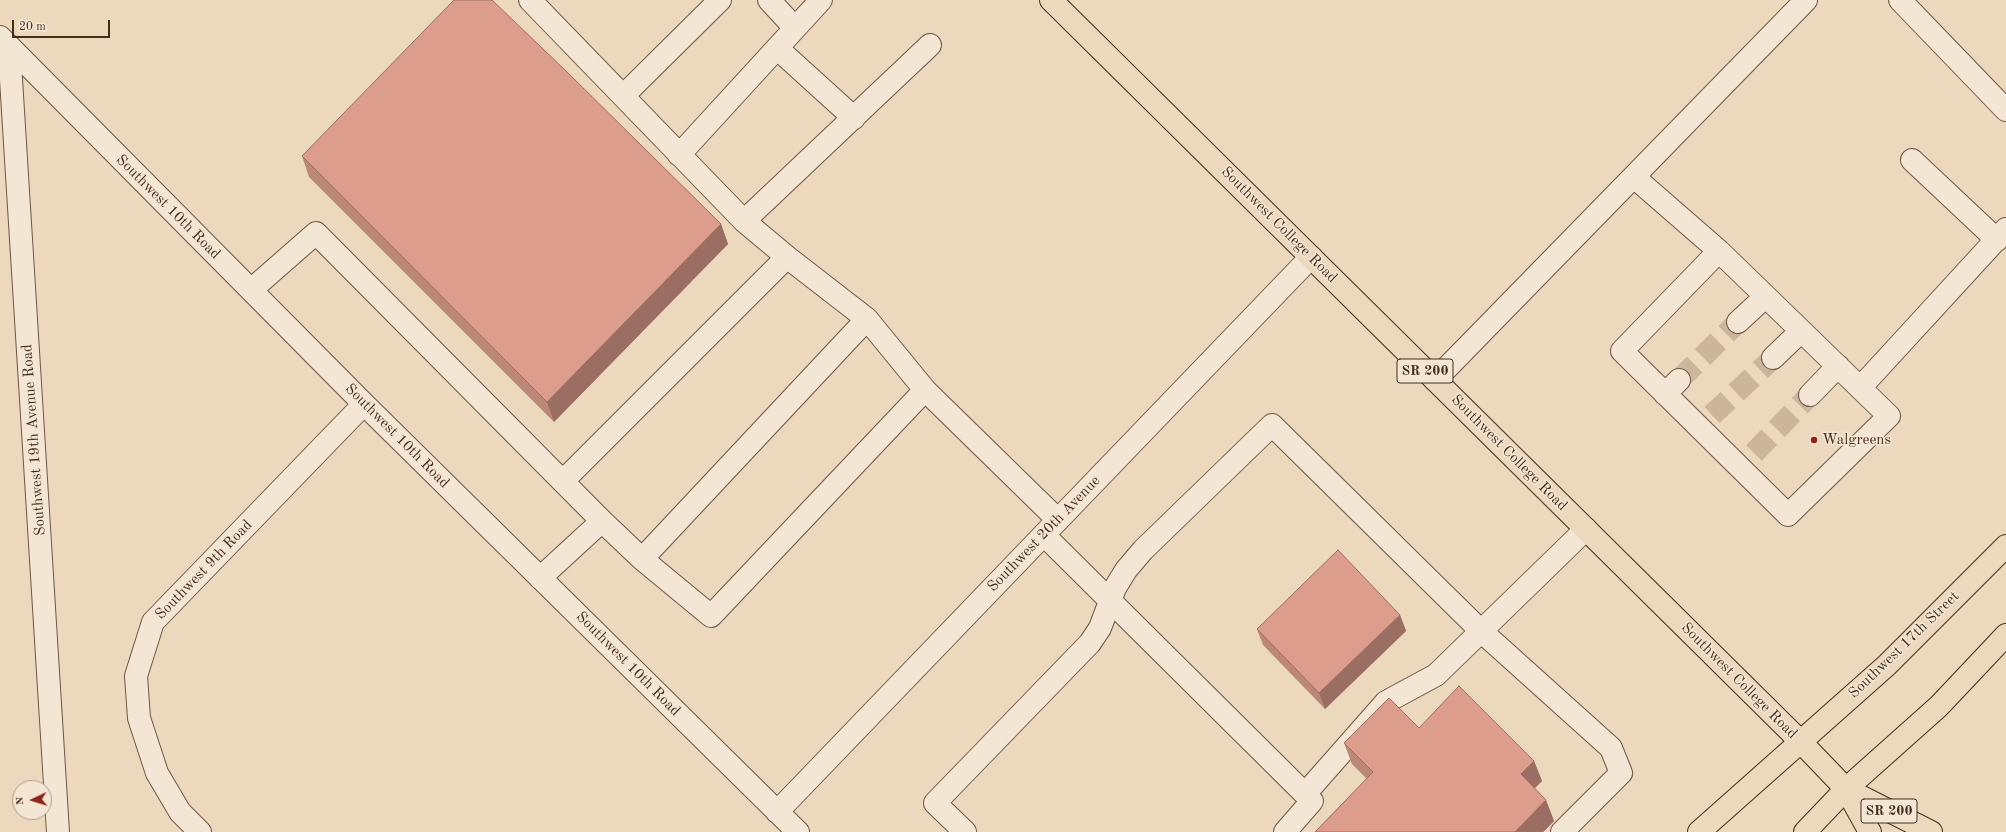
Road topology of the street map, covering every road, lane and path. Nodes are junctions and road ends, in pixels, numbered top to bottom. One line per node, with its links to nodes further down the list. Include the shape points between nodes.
1 (530, 0): 12 (street)
2 (720, 0): 12 (street)
3 (769, 0): 8 (street)
4 (822, 0): 8 (street)
5 (1051, 0): 22 (main road, Southwest College Road / SR 200)
6 (1806, 0): 17 (street)
7 (1900, 0): 13 (street)
8 (795, 28): 11 (street)
9 (5, 42): 23 (street, Southwest 10th Road); 49 (street, Southwest 19th Avenue Road)
10 (930, 45): 14 (street)
11 (778, 49): 14 (street); 15 (street)
12 (623, 96): 15 (street)
13 (2006, 110)
14 (854, 118): 18 (street)
15 (679, 155): 18 (street)
16 (1912, 160): 19 (street)
17 (1634, 177): 20 (street); 30 (street)
18 (744, 221): 21 (street)
19 (2001, 234): 31 (street)
20 (1719, 251): 24 (street); 31 (street, via 1622,351 1672,387 1747,460 1788,515 1889,416)
21 (787, 257): 25 (street); 35 (street)
22 (1311, 257): 30 (main road, Southwest College Road / SR 200); 37 (street, Southwest 20th Avenue)
23 (251, 290): 34 (street, Southwest 10th Road); 35 (street, via 316,233)
24 (1765, 296): 26 (street); 27 (street)
25 (867, 319): 32 (street); 40 (street)
26 (1738, 322)
27 (1801, 331): 28 (street); 29 (street)
28 (1773, 358)
29 (1838, 366): 31 (street); 33 (street)
30 (1435, 380): 38 (main road, Southwest College Road / SR 200)
31 (1860, 388)
32 (925, 390): 37 (street); 40 (street, via 711,616)
33 (1810, 395)
34 (364, 404): 41 (street, Southwest 10th Road); 50 (street, Southwest 9th Road, via 153,622 136,676 139,718 157,773 180,812)
35 (563, 481): 36 (street)
36 (602, 521): 40 (street); 41 (street)
37 (1051, 528): 42 (street); 48 (street, Southwest 20th Avenue)
38 (1586, 529): 43 (street); 45 (main road, Southwest College Road / SR 200)
39 (2006, 546): 45 (main road, Southwest 17th Street, via 1887,665)
40 (642, 558)
41 (540, 578): 48 (street, Southwest 10th Road)
42 (1110, 601): 43 (street, via 1126,570 1143,550 1272,425); 47 (street); 52 (street, via 1100,628 1090,643 935,803)
43 (1481, 631): 47 (street, via 1436,675 1386,702); 54 (street, via 1611,748 1621,773)
44 (2006, 636): 46 (main road, via 1939,706)
45 (1800, 741): 46 (main road, Southwest College Road / SR 200); 55 (main road, Southwest 17th Street)
46 (1846, 789): 56 (main road); 57 (main road, Southwest College Road / SR 200); 58 (main road, Southwest College Road / SR 200)
47 (1305, 794): 53 (street, via 1312,801)
48 (777, 812): 51 (street, Southwest 10th Road)
49 (58, 832)
50 (200, 832)
51 (798, 832)
52 (965, 832)
53 (1285, 832)
54 (1562, 832)
55 (1698, 832)
56 (1805, 832)
57 (1870, 832)
58 (1931, 832)

